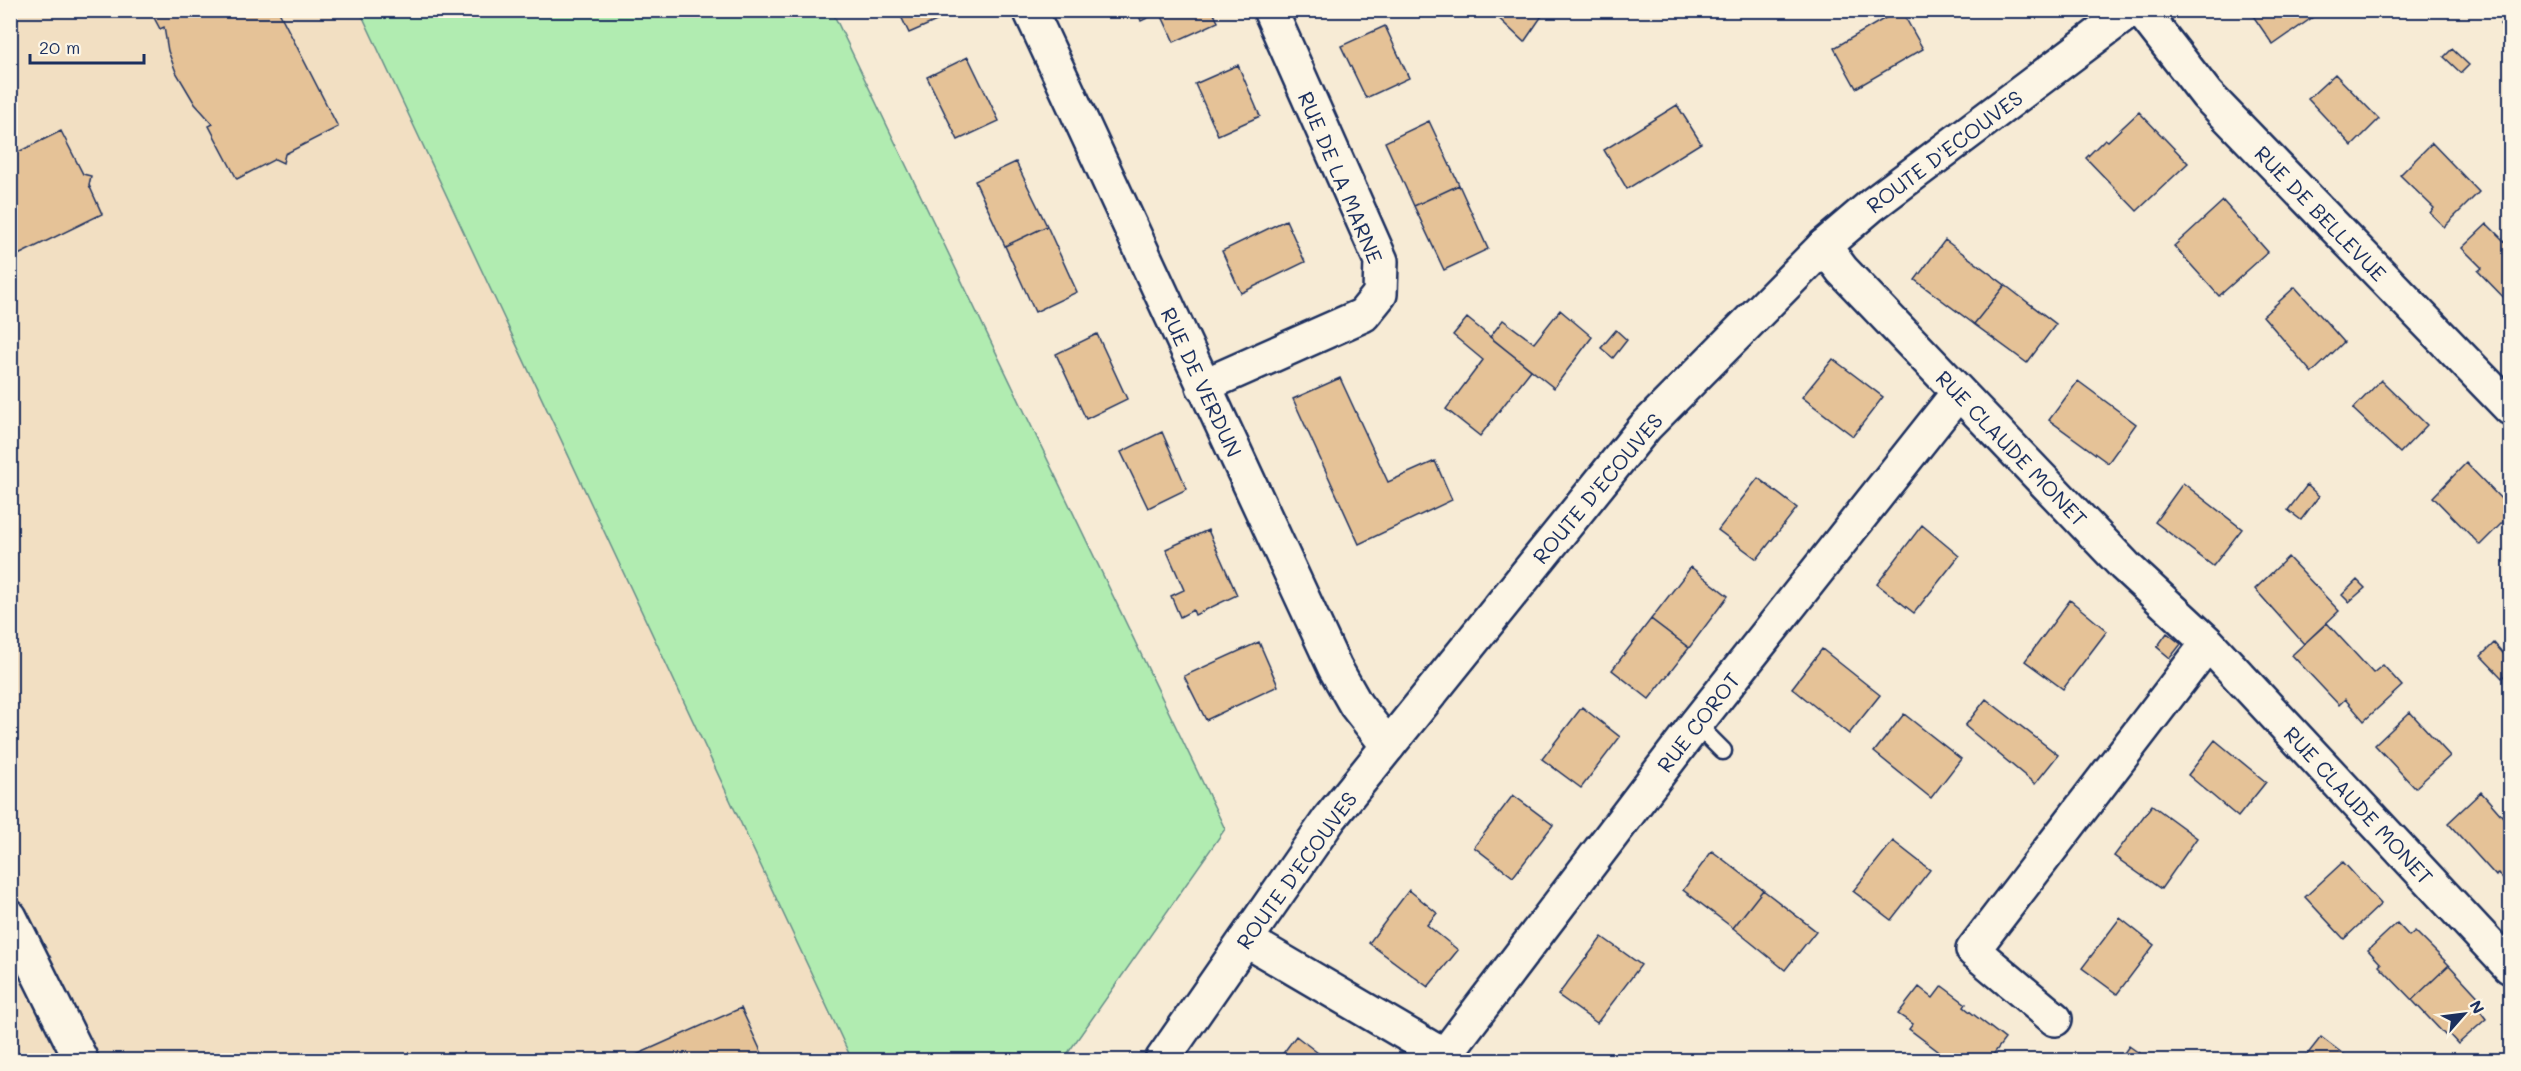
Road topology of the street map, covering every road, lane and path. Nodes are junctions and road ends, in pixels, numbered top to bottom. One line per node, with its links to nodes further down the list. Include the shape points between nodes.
1 (1029, 10): 6 (street, RUE DE VERDUN)
2 (1270, 10): 6 (street, RUE DE LA MARNE, via 1381,261 1380,294 1363,315)
3 (2131, 10): 5 (street, ROUTE D'ECOUVES, via 1919,169)
4 (2141, 10): 8 (street, RUE DE BELLEVUE, via 2207,95)
5 (1824, 246): 7 (street, RUE CLAUDE MONET); 11 (street, ROUTE D'ECOUVES, via 1645,427)
6 (1203, 386): 11 (street, RUE DE VERDUN, via 1335,668 1356,705)
7 (1958, 393): 9 (street, RUE CLAUDE MONET, via 2125,566); 10 (street, RUE COROT)
8 (2511, 408)
9 (2208, 643): 15 (street, RUE CLAUDE MONET); 16 (street, via 1973,950)
10 (1696, 724): 12 (lane); 17 (street, RUE COROT)
11 (1388, 746): 14 (street, ROUTE D'ECOUVES, via 1330,818)
12 (1723, 750)
13 (10, 917): 18 (street)
14 (1245, 940): 17 (street); 19 (street, ROUTE D'ECOUVES)
15 (2511, 966)
16 (2055, 1019)
17 (1448, 1058)
18 (81, 1060)
19 (1162, 1060)

